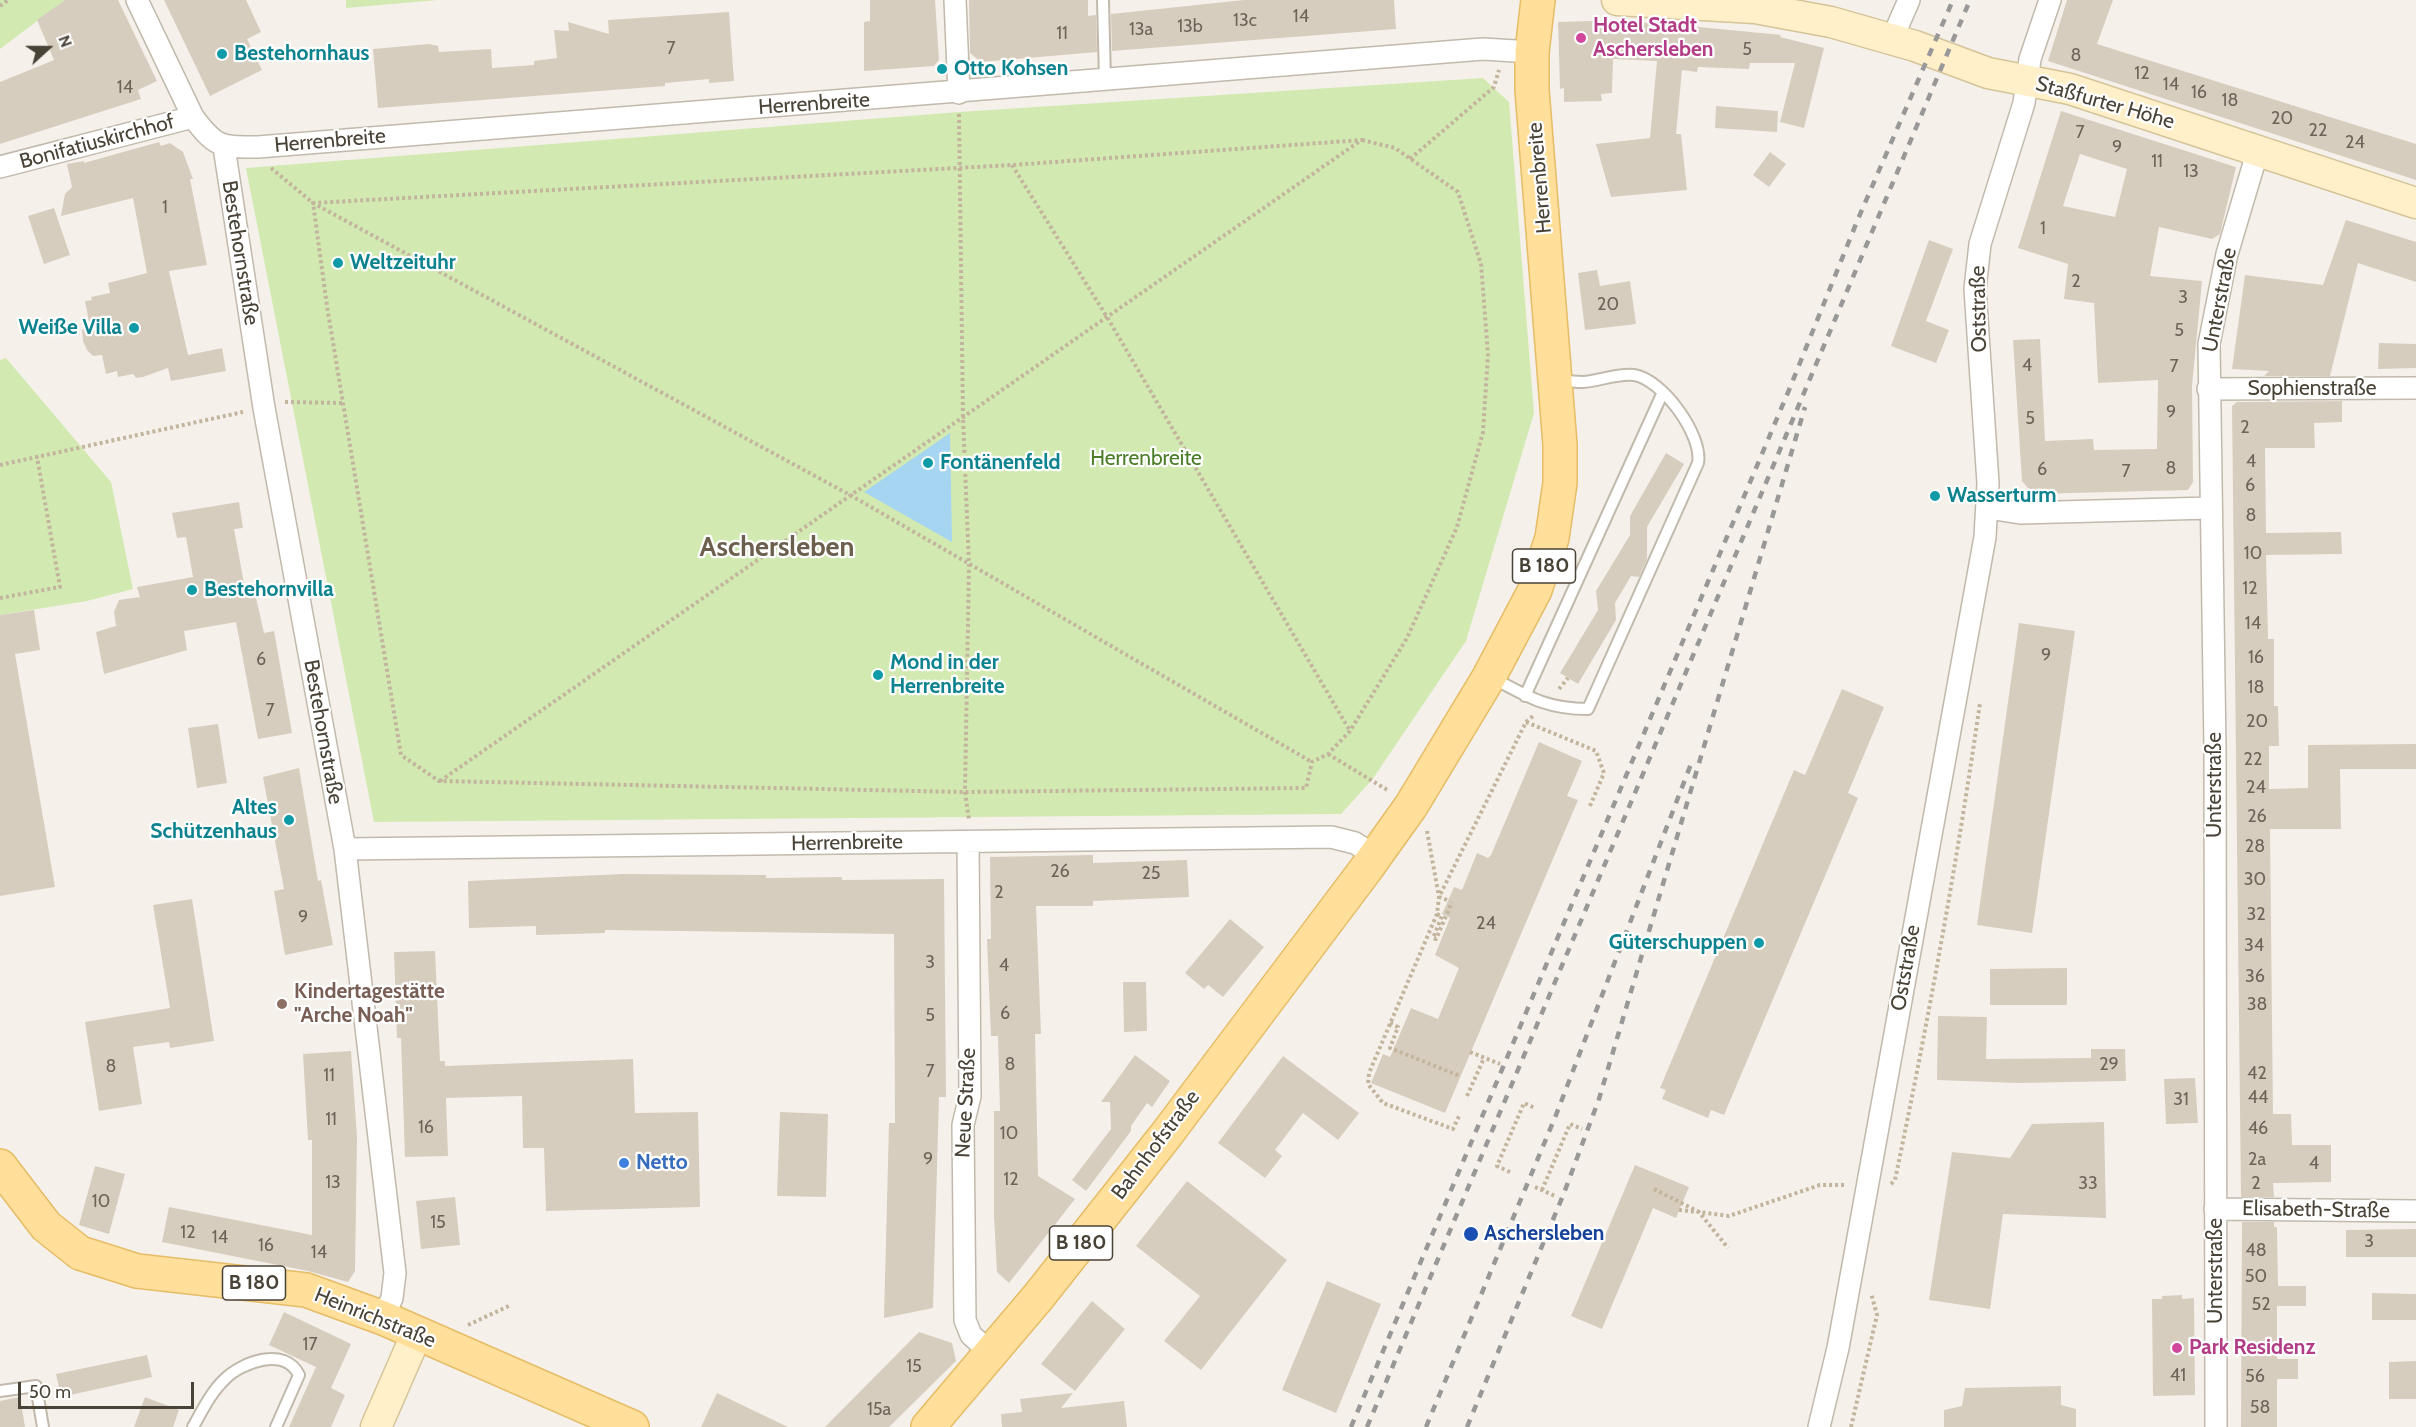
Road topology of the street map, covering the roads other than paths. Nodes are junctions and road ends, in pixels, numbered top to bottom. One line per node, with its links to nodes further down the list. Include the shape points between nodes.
1 (137, 0): 15 (street)
2 (954, 0): 14 (street)
3 (1103, 0): 13 (lane)
4 (1538, 0): 11 (main road, B 180)
5 (1617, 0): 8 (main road, Staßfurter Höhe)
6 (1909, 0): 10 (street)
7 (2050, 0): 12 (street, Oststraße)
8 (1662, 1): 9 (main road, Staßfurter Höhe)
9 (1750, 4): 10 (main road, Staßfurter Höhe)
10 (1892, 39): 12 (main road, Staßfurter Höhe, via 1988,73)
11 (1519, 51): 13 (street, Herrenbreite); 20 (main road, Herrenbreite / B 180, via 1532,90)
12 (2027, 80): 17 (main road, Staßfurter Höhe, via 2070,89); 24 (street, Oststraße, via 2024,103 1976,266)
13 (1105, 81): 14 (street, Herrenbreite)
14 (959, 93): 16 (street, Herrenbreite)
15 (193, 117): 16 (street, via 205,134); 18 (street, Bonifatiuskirchhof)
16 (224, 147): 29 (street, Bestehornstraße, via 264,408)
17 (2258, 150): 19 (main road, Staßfurter Höhe); 22 (street, Unterstraße, via 2227,254 2209,344)
18 (0, 167)
19 (2416, 202)
20 (1556, 380): 23 (lane, via 1584,382 1633,375); 26 (main road, Herrenbreite / B 180, via 1560,483 1552,538 1528,605)
21 (2416, 388): 22 (street, Sophienstraße)
22 (2208, 389): 25 (street, Unterstraße)
23 (1663, 392): 27 (lane); 27 (lane, via 1692,431 1700,456 1588,709 1560,709)
24 (1988, 508): 25 (street, via 2020,513); 44 (street, Oststraße, via 1875,1189 1856,1247 1832,1381)
25 (2210, 508): 32 (street, Unterstraße)
26 (1489, 677): 27 (lane); 30 (main road, Herrenbreite / B 180)
27 (1526, 696)
28 (968, 842): 29 (street, Herrenbreite); 30 (street, Herrenbreite, via 1331,837 1355,843); 36 (street, Neue Straße, via 970,1096 963,1125 965,1320 971,1335)
29 (345, 849): 34 (street, Bestehornstraße, via 395,1273 392,1298)
30 (1376, 856): 36 (main road, Bahnhofstraße / B 180, via 1166,1135)
31 (0, 1166): 34 (main road, Heinrichstraße / B 180, via 46,1226 89,1256 137,1271 306,1290)
32 (2216, 1209): 33 (street, Elisabeth-Straße); 45 (street, Unterstraße)
33 (2416, 1211)
34 (383, 1318): 35 (main road, Heinrichstraße / B 180)
35 (417, 1333): 41 (main road); 42 (main road, Heinrichstraße / B 180)
36 (991, 1353): 43 (main road, Bahnhofstraße / B 180)
37 (0, 1391): 38 (lane, via 36,1386)
38 (43, 1427)
39 (193, 1427): 40 (lane, via 225,1379 265,1359 292,1365 299,1376)
40 (276, 1427)
41 (376, 1427)
42 (632, 1427)
43 (928, 1427)
44 (1819, 1427)
45 (2216, 1427)

